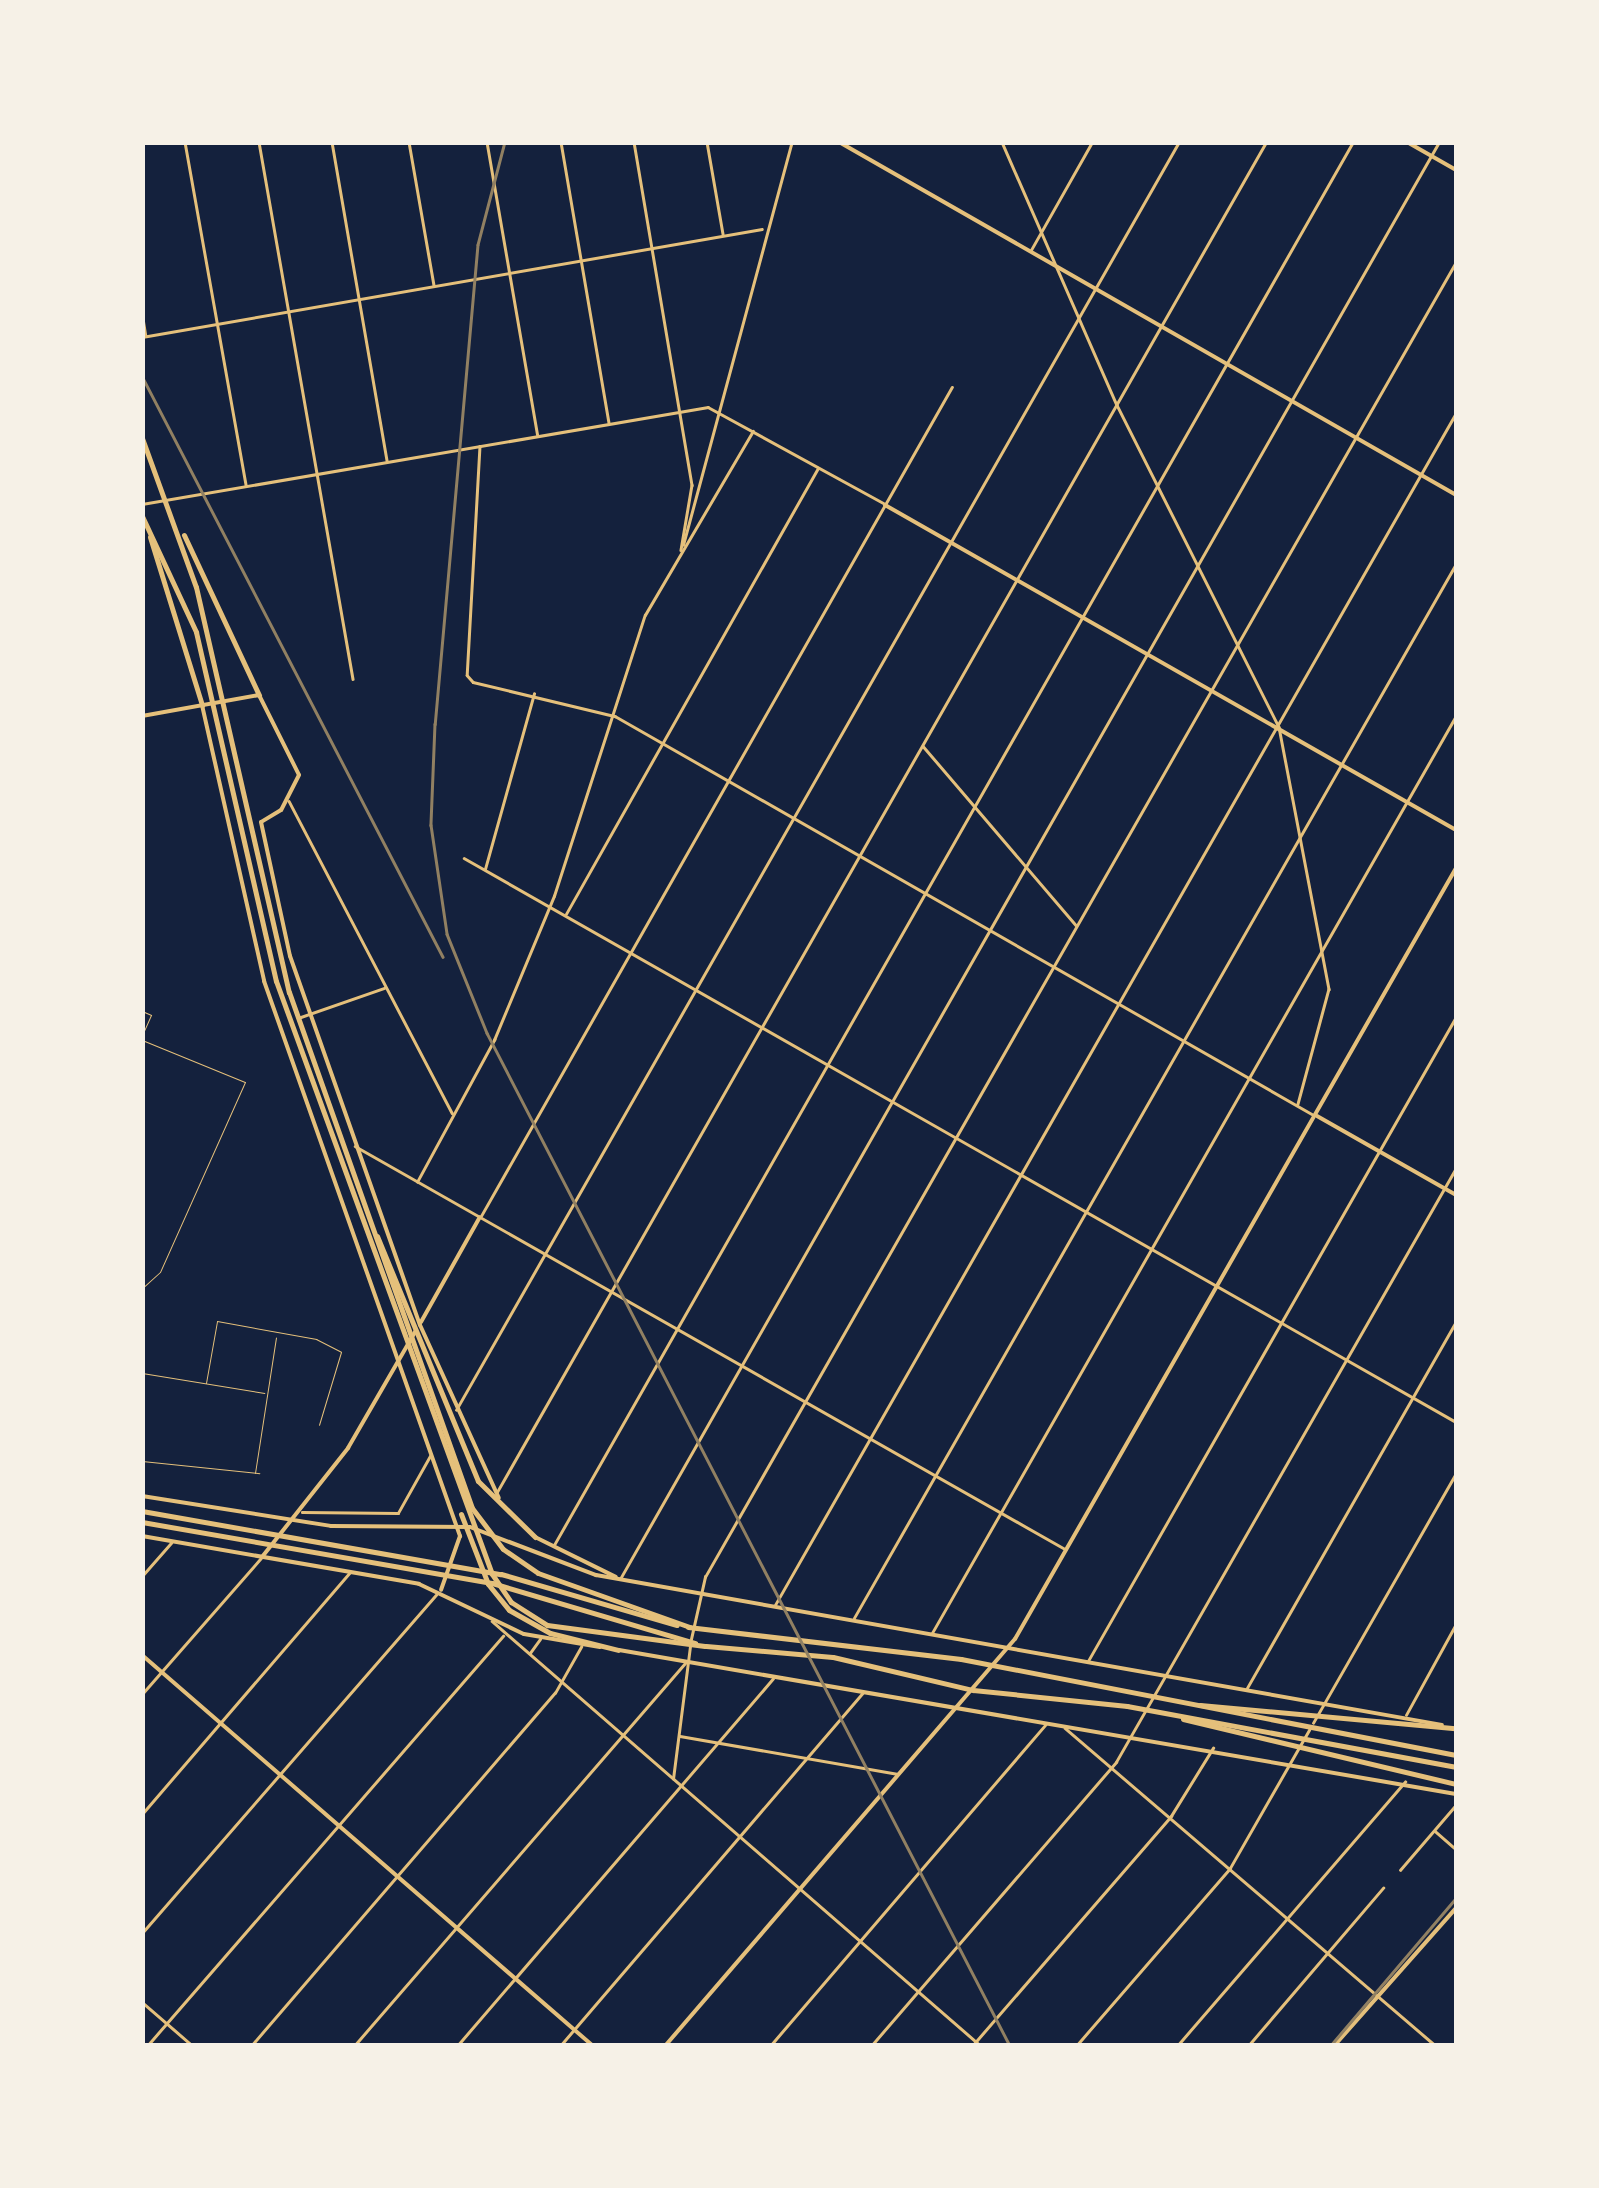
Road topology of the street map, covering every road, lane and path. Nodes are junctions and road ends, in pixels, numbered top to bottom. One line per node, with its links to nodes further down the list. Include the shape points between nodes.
1 (185, 142): 35 (street)
2 (259, 142): 33 (street)
3 (332, 142): 31 (street)
4 (409, 142): 29 (street)
5 (487, 142): 28 (street)
6 (560, 142): 25 (street)
7 (634, 142): 23 (street)
8 (707, 142): 22 (street)
9 (792, 142): 20 (street)
10 (839, 142): 24 (street)
11 (1092, 142): 21 (street)
12 (1179, 142): 30 (street)
13 (1266, 142): 36 (street)
14 (1353, 142): 38 (street)
15 (1408, 142): 18 (street)
16 (1439, 142): 18 (street)
17 (1004, 144): 21 (street)
18 (1431, 156): 19 (street); 40 (street)
19 (1456, 170)
20 (762, 229): 22 (street); 42 (street)
21 (1042, 230): 24 (street); 27 (street)
22 (723, 236): 23 (street)
23 (653, 248): 25 (street); 43 (street)
24 (1030, 252): 27 (street)
25 (581, 260): 28 (street); 45 (street)
26 (1456, 262): 49 (street)
27 (1059, 268): 30 (street); 34 (street)
28 (510, 273): 29 (street); 47 (street)
29 (434, 286): 31 (street)
30 (1096, 289): 34 (street); 36 (street)
31 (359, 299): 33 (street); 51 (street)
32 (142, 312): 37 (street)
33 (288, 312): 35 (street); 53 (street)
34 (1079, 317): 41 (street); 62 (street)
35 (218, 324): 37 (street); 56 (street)
36 (1161, 326): 38 (street); 41 (street)
37 (144, 337)
38 (1227, 364): 40 (street); 55 (street)
39 (952, 387): 59 (street)
40 (1291, 401): 49 (street); 64 (street)
41 (1117, 405): 55 (street); 66 (street)
42 (717, 410): 43 (street); 46 (street); 63 (street)
43 (681, 411): 45 (street); 63 (street, via 692,484)
44 (1456, 412): 54 (street)
45 (609, 424): 47 (street)
46 (753, 431): 52 (street); 63 (street)
47 (538, 436): 50 (street)
48 (142, 438): 60 (highway)
49 (1356, 438): 54 (street); 68 (street)
50 (480, 446): 51 (street); 71 (street, via 466,675)
51 (387, 462): 53 (street)
52 (818, 468): 59 (street); 80 (street)
53 (316, 474): 56 (street); 70 (street)
54 (1421, 475): 57 (street); 79 (street)
55 (1159, 484): 64 (street); 67 (street)
56 (246, 486): 58 (street)
57 (1456, 495)
58 (142, 504)
59 (885, 505): 62 (street); 83 (street)
60 (173, 512): 73 (highway); 74 (highway)
61 (144, 518): 73 (highway, via 188,609); 75 (highway)
62 (950, 542): 66 (street); 87 (street)
63 (680, 551): 76 (street)
64 (1199, 562): 68 (street); 69 (street)
65 (1456, 564): 82 (street)
66 (1016, 579): 67 (street); 81 (street)
67 (1081, 616): 69 (street); 85 (street)
68 (1241, 642): 72 (street); 79 (street)
69 (1147, 652): 72 (street); 92 (street)
70 (353, 678)
71 (534, 690): 76 (street); 94 (street)
72 (1212, 690): 79 (street); 98 (street)
73 (216, 692): 124 (highway, via 278,955); 168 (highway, via 276,980)
74 (259, 695): 75 (street); 84 (street, via 299,775)
75 (202, 705): 77 (street); 109 (street)
76 (606, 714): 80 (street); 96 (street)
77 (142, 716)
78 (1456, 716): 86 (street)
79 (1279, 728): 82 (street); 89 (street); 105 (street)
80 (661, 744): 83 (street); 97 (street)
81 (921, 745): 85 (street); 90 (street)
82 (1342, 764): 86 (street); 89 (street)
83 (728, 782): 87 (street); 101 (street)
84 (288, 799): 103 (street); 107 (street, via 261,823)
85 (976, 800): 92 (street); 95 (street)
86 (1407, 802): 88 (street); 100 (street)
87 (793, 818): 90 (street); 104 (street)
88 (1456, 830)
89 (1301, 836): 100 (street); 112 (street)
90 (858, 854): 95 (street); 110 (street)
91 (464, 858): 94 (street)
92 (1026, 864): 98 (street); 99 (street)
93 (1456, 868): 118 (street)
94 (484, 870): 96 (street)
95 (924, 892): 99 (street); 113 (street)
96 (548, 907): 97 (street); 117 (street)
97 (566, 915): 101 (street)
98 (1077, 926): 102 (street)
99 (988, 929): 102 (street); 115 (street)
100 (1322, 950): 114 (street); 116 (street, via 1329,990)
101 (631, 952): 104 (street); 129 (street)
102 (1054, 967): 105 (street); 119 (street)
103 (386, 987): 107 (street); 117 (street)
104 (696, 988): 110 (street); 131 (street)
105 (1119, 1004): 112 (street); 123 (street)
106 (142, 1012): 111 (lane, via 151,1015)
107 (306, 1016): 109 (street); 120 (street)
108 (1456, 1016): 121 (street)
109 (282, 1024): 141 (street)
110 (762, 1026): 113 (street); 134 (street)
111 (142, 1037): 133 (lane, via 245,1082 160,1272)
112 (1184, 1041): 114 (street); 128 (street)
113 (827, 1062): 115 (street); 138 (street)
114 (1249, 1078): 116 (street); 130 (street)
115 (892, 1100): 119 (street); 142 (street)
116 (1297, 1105): 118 (street)
117 (453, 1114): 125 (street)
118 (1315, 1115): 121 (street); 132 (street)
119 (957, 1136): 123 (street); 147 (street)
120 (355, 1146): 125 (street); 137 (street)
121 (1379, 1152): 126 (street); 135 (street)
122 (1456, 1168): 126 (street)
123 (1022, 1173): 128 (street); 151 (street)
124 (354, 1178): 164 (highway, via 474,1474 506,1518); 179 (highway, via 483,1526 552,1580)
125 (417, 1182): 129 (street)
126 (1445, 1189): 127 (street); 140 (street)
127 (1456, 1195)
128 (1087, 1211): 130 (street); 155 (street)
129 (480, 1217): 131 (street); 137 (street)
130 (1152, 1248): 132 (street); 160 (street)
131 (546, 1254): 134 (street); 148 (street)
132 (1218, 1285): 135 (street); 167 (street)
133 (142, 1288)
134 (612, 1292): 138 (street); 156 (street)
135 (1282, 1322): 140 (street); 190 (street)
136 (1456, 1322): 146 (street)
137 (419, 1326): 141 (street); 148 (street)
138 (677, 1329): 142 (street); 166 (street)
139 (277, 1335): 144 (lane, via 217,1321); 145 (lane); 150 (lane, via 341,1352)
140 (1348, 1359): 146 (street); 193 (street)
141 (399, 1362): 152 (street); 159 (street)
142 (742, 1366): 147 (street); 172 (street)
143 (142, 1373): 144 (lane)
144 (206, 1384): 145 (lane)
145 (267, 1394): 153 (lane, via 257,1473)
146 (1413, 1397): 149 (street); 195 (street)
147 (806, 1402): 151 (street); 174 (street)
148 (456, 1410): 156 (street)
149 (1456, 1422)
150 (319, 1425)
151 (870, 1438): 155 (street); 175 (street)
152 (430, 1454): 159 (street, via 398,1513); 173 (street, via 460,1557)
153 (142, 1461)
154 (1456, 1473): 198 (street)
155 (936, 1476): 160 (street); 177 (street)
156 (496, 1494): 164 (street)
157 (142, 1496): 161 (street)
158 (142, 1511): 179 (highway, via 501,1574)
159 (302, 1512): 161 (street)
160 (1000, 1514): 167 (street); 180 (street)
161 (293, 1521): 169 (street); 172 (street, via 436,1524 514,1542)
162 (142, 1522): 184 (highway, via 492,1584)
163 (142, 1536): 165 (street)
164 (536, 1537): 166 (street)
165 (173, 1541): 169 (street); 171 (street)
166 (553, 1546): 172 (street)
167 (1066, 1550): 185 (street)
168 (478, 1552): 184 (highway, via 516,1607 557,1627); 186 (highway, via 508,1610 542,1630)
169 (264, 1554): 170 (street); 191 (street)
170 (350, 1572): 173 (street); 204 (street)
171 (142, 1576)
172 (620, 1580): 174 (street)
173 (441, 1590): 176 (street); 217 (street)
174 (699, 1596): 175 (street); 189 (street)
175 (774, 1606): 177 (street)
176 (488, 1616): 181 (street); 182 (street)
177 (853, 1620): 180 (street)
178 (1456, 1624): 202 (street)
179 (690, 1627): 199 (highway, via 948,1656)
180 (932, 1634): 185 (street)
181 (504, 1635): 188 (street); 227 (street)
182 (540, 1639): 183 (street); 188 (street)
183 (582, 1645): 186 (street); 194 (street)
184 (704, 1646): 201 (highway, via 833,1657 973,1690)
185 (1008, 1649): 190 (street); 200 (street)
186 (618, 1650): 189 (street)
187 (142, 1655): 191 (street)
188 (529, 1655): 194 (street)
189 (688, 1658): 192 (street); 208 (street); 209 (street)
190 (1088, 1661): 193 (street)
191 (162, 1672): 197 (street); 204 (street)
192 (776, 1676): 196 (street); 210 (street)
193 (1166, 1678): 195 (street); 207 (street)
194 (562, 1682): 208 (street); 233 (street)
195 (1246, 1690): 198 (street)
196 (864, 1691): 200 (street); 213 (street)
197 (142, 1694)
198 (1324, 1703): 202 (street); 214 (street)
199 (1174, 1704): 206 (highway); 212 (highway)
200 (959, 1705): 203 (street); 218 (street)
201 (1160, 1712): 216 (highway); 221 (highway)
202 (1405, 1717): 206 (street)
203 (1048, 1722): 205 (street); 240 (street)
204 (221, 1723): 217 (street); 225 (street)
205 (1060, 1724): 207 (street); 215 (street)
206 (1456, 1729)
207 (1135, 1732): 211 (street); 215 (street)
208 (623, 1735): 219 (street); 238 (street)
209 (680, 1736): 210 (street); 219 (street)
210 (718, 1743): 213 (street); 222 (street)
211 (1213, 1748): 214 (street); 226 (street)
212 (1456, 1754)
213 (806, 1759): 218 (street); 229 (street)
214 (1290, 1762): 220 (street); 231 (street)
215 (1112, 1766): 226 (street); 243 (street)
216 (1456, 1767)
217 (280, 1774): 227 (street); 239 (street)
218 (899, 1774): 235 (street)
219 (673, 1779): 222 (street)
220 (1405, 1782): 223 (street); 237 (street)
221 (1456, 1784)
222 (681, 1786): 229 (street); 242 (street)
223 (1456, 1794)
224 (1456, 1805): 228 (street)
225 (142, 1814)
226 (1171, 1816): 231 (street); 248 (street)
227 (338, 1825): 233 (street); 246 (street)
228 (1435, 1830): 230 (street); 232 (street)
229 (740, 1837): 235 (street); 247 (street)
230 (1456, 1849)
231 (1230, 1868): 237 (street); 261 (street)
232 (1400, 1870)
233 (397, 1876): 238 (street); 252 (street)
234 (1383, 1888): 241 (street)
235 (800, 1889): 240 (street); 257 (street)
236 (1456, 1908): 244 (street)
237 (1288, 1918): 241 (street); 249 (street)
238 (456, 1927): 242 (street); 253 (street)
239 (142, 1934)
240 (860, 1941): 243 (street); 258 (street)
241 (1329, 1952): 244 (street); 262 (street)
242 (516, 1978): 247 (street); 254 (street)
243 (918, 1990): 248 (street); 259 (street)
244 (1378, 1995): 263 (street); 264 (street)
245 (142, 2002): 246 (street)
246 (167, 2023): 250 (street); 251 (street)
247 (574, 2029): 255 (street); 256 (street)
248 (974, 2043): 260 (street)
249 (1179, 2045)
250 (147, 2046)
251 (192, 2046)
252 (250, 2046)
253 (354, 2046)
254 (458, 2046)
255 (560, 2046)
256 (593, 2046)
257 (665, 2046)
258 (770, 2046)
259 (871, 2046)
260 (981, 2046)
261 (1076, 2046)
262 (1248, 2046)
263 (1334, 2046)
264 (1436, 2046)

